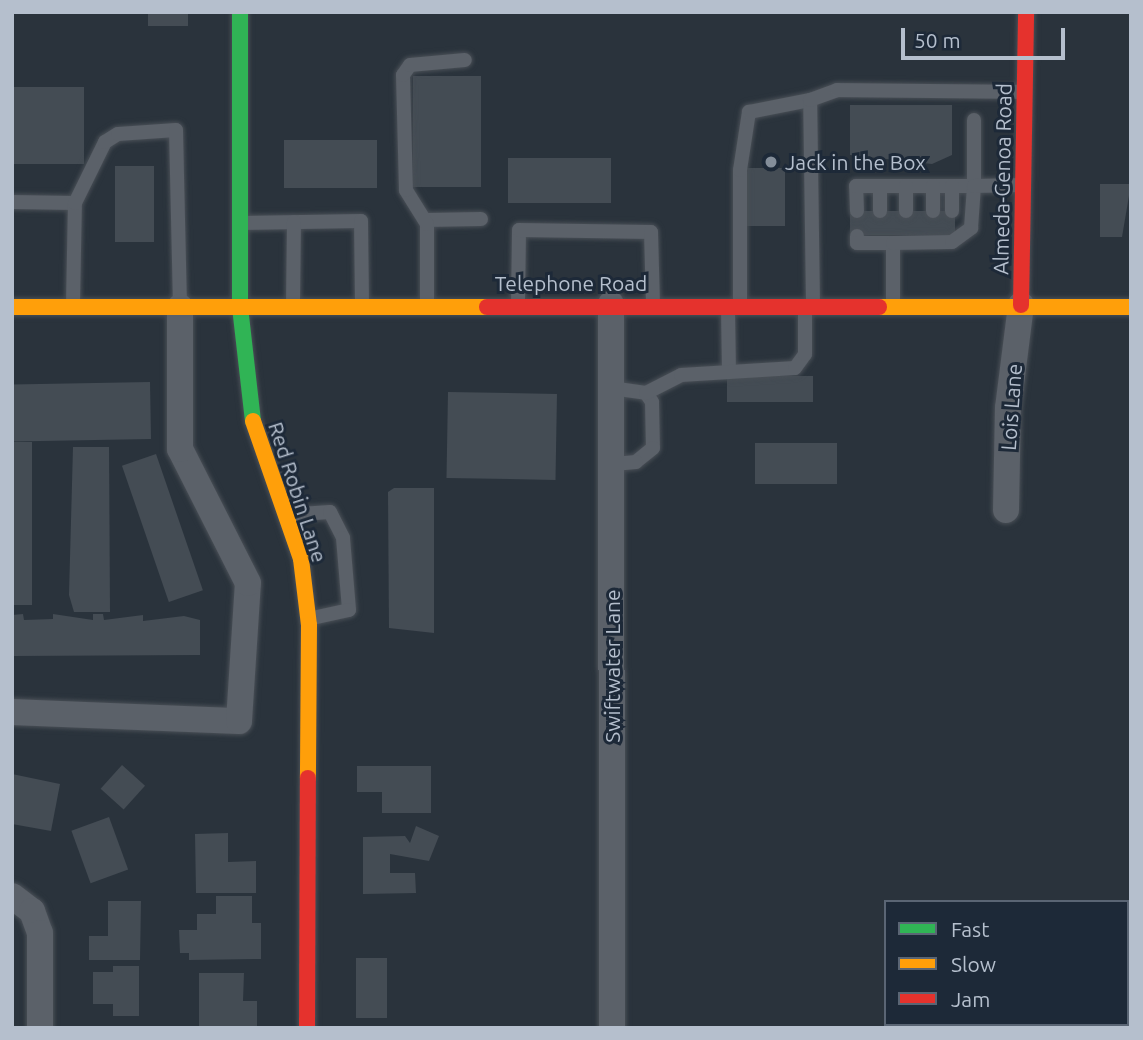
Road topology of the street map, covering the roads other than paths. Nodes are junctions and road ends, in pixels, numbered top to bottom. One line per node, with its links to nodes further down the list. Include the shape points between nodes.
1 (240, 12): 23 (main road, Red Robin Lane)
2 (1026, 12): 4 (main road, Almeda-Genoa Road)
3 (465, 60): 21 (lane, via 410,65 403,75 406,190)
4 (1024, 92): 5 (lane, via 837,90); 12 (main road, Almeda-Genoa Road)
5 (810, 100): 29 (lane, via 749,112 740,170); 30 (lane)
6 (974, 120): 11 (lane)
7 (880, 186): 8 (lane); 15 (lane, via 856,186); 16 (lane)
8 (906, 186): 9 (lane); 17 (lane)
9 (933, 186): 10 (lane); 18 (lane)
10 (952, 186): 11 (lane); 19 (lane)
11 (974, 186): 12 (lane); 25 (lane, via 971,228 952,239)
12 (1022, 186): 33 (main road, Almeda-Genoa Road)
13 (12, 202): 14 (lane)
14 (75, 203): 34 (lane); 38 (lane, via 105,142 118,134 176,130)
15 (857, 211)
16 (880, 211)
17 (906, 211)
18 (933, 211)
19 (952, 211)
20 (481, 219): 21 (lane)
21 (425, 220): 32 (lane)
22 (294, 222): 23 (lane); 35 (lane); 36 (lane, via 361,221)
23 (240, 223): 39 (main road, Red Robin Lane)
24 (857, 236): 25 (lane, via 857,243)
25 (893, 240): 31 (lane)
26 (518, 303): 27 (lane, via 519,230 651,232); 28 (main road, Telephone Road); 32 (main road, Telephone Road)
27 (653, 303): 28 (main road, Telephone Road); 29 (main road, Telephone Road)
28 (611, 304): 42 (street, Swiftwater Lane)
29 (734, 304): 30 (main road, Telephone Road); 41 (lane)
30 (809, 304): 31 (main road, Telephone Road); 41 (lane, via 802,363 786,370)
31 (893, 304): 33 (main road, Telephone Road)
32 (427, 305): 36 (main road, Telephone Road)
33 (1021, 305): 40 (main road, Telephone Road); 45 (street, Lois Lane, via 1008,408)
34 (73, 306): 37 (main road, Telephone Road); 38 (main road, Telephone Road)
35 (293, 306): 36 (main road, Telephone Road); 39 (main road, Telephone Road)
36 (362, 306)
37 (12, 307)
38 (180, 307): 39 (main road, Telephone Road); 48 (street, via 180,449 248,583 239,721)
39 (240, 307): 46 (main road, Red Robin Lane, via 255,440)
40 (1131, 307)
41 (729, 371): 43 (lane, via 681,375)
42 (611, 388): 43 (lane); 44 (street, Swiftwater Lane)
43 (646, 393): 44 (lane, via 652,402 649,457)
44 (611, 464): 52 (street, Swiftwater Lane)
45 (1006, 510)
46 (284, 516): 47 (main road, Red Robin Lane, via 300,559); 47 (lane, via 330,512 343,538 349,610)
47 (308, 620): 51 (main road, Red Robin Lane)
48 (12, 712)
49 (12, 897): 50 (street, via 32,911 40,933)
50 (40, 1028)
51 (307, 1028)
52 (612, 1028)

